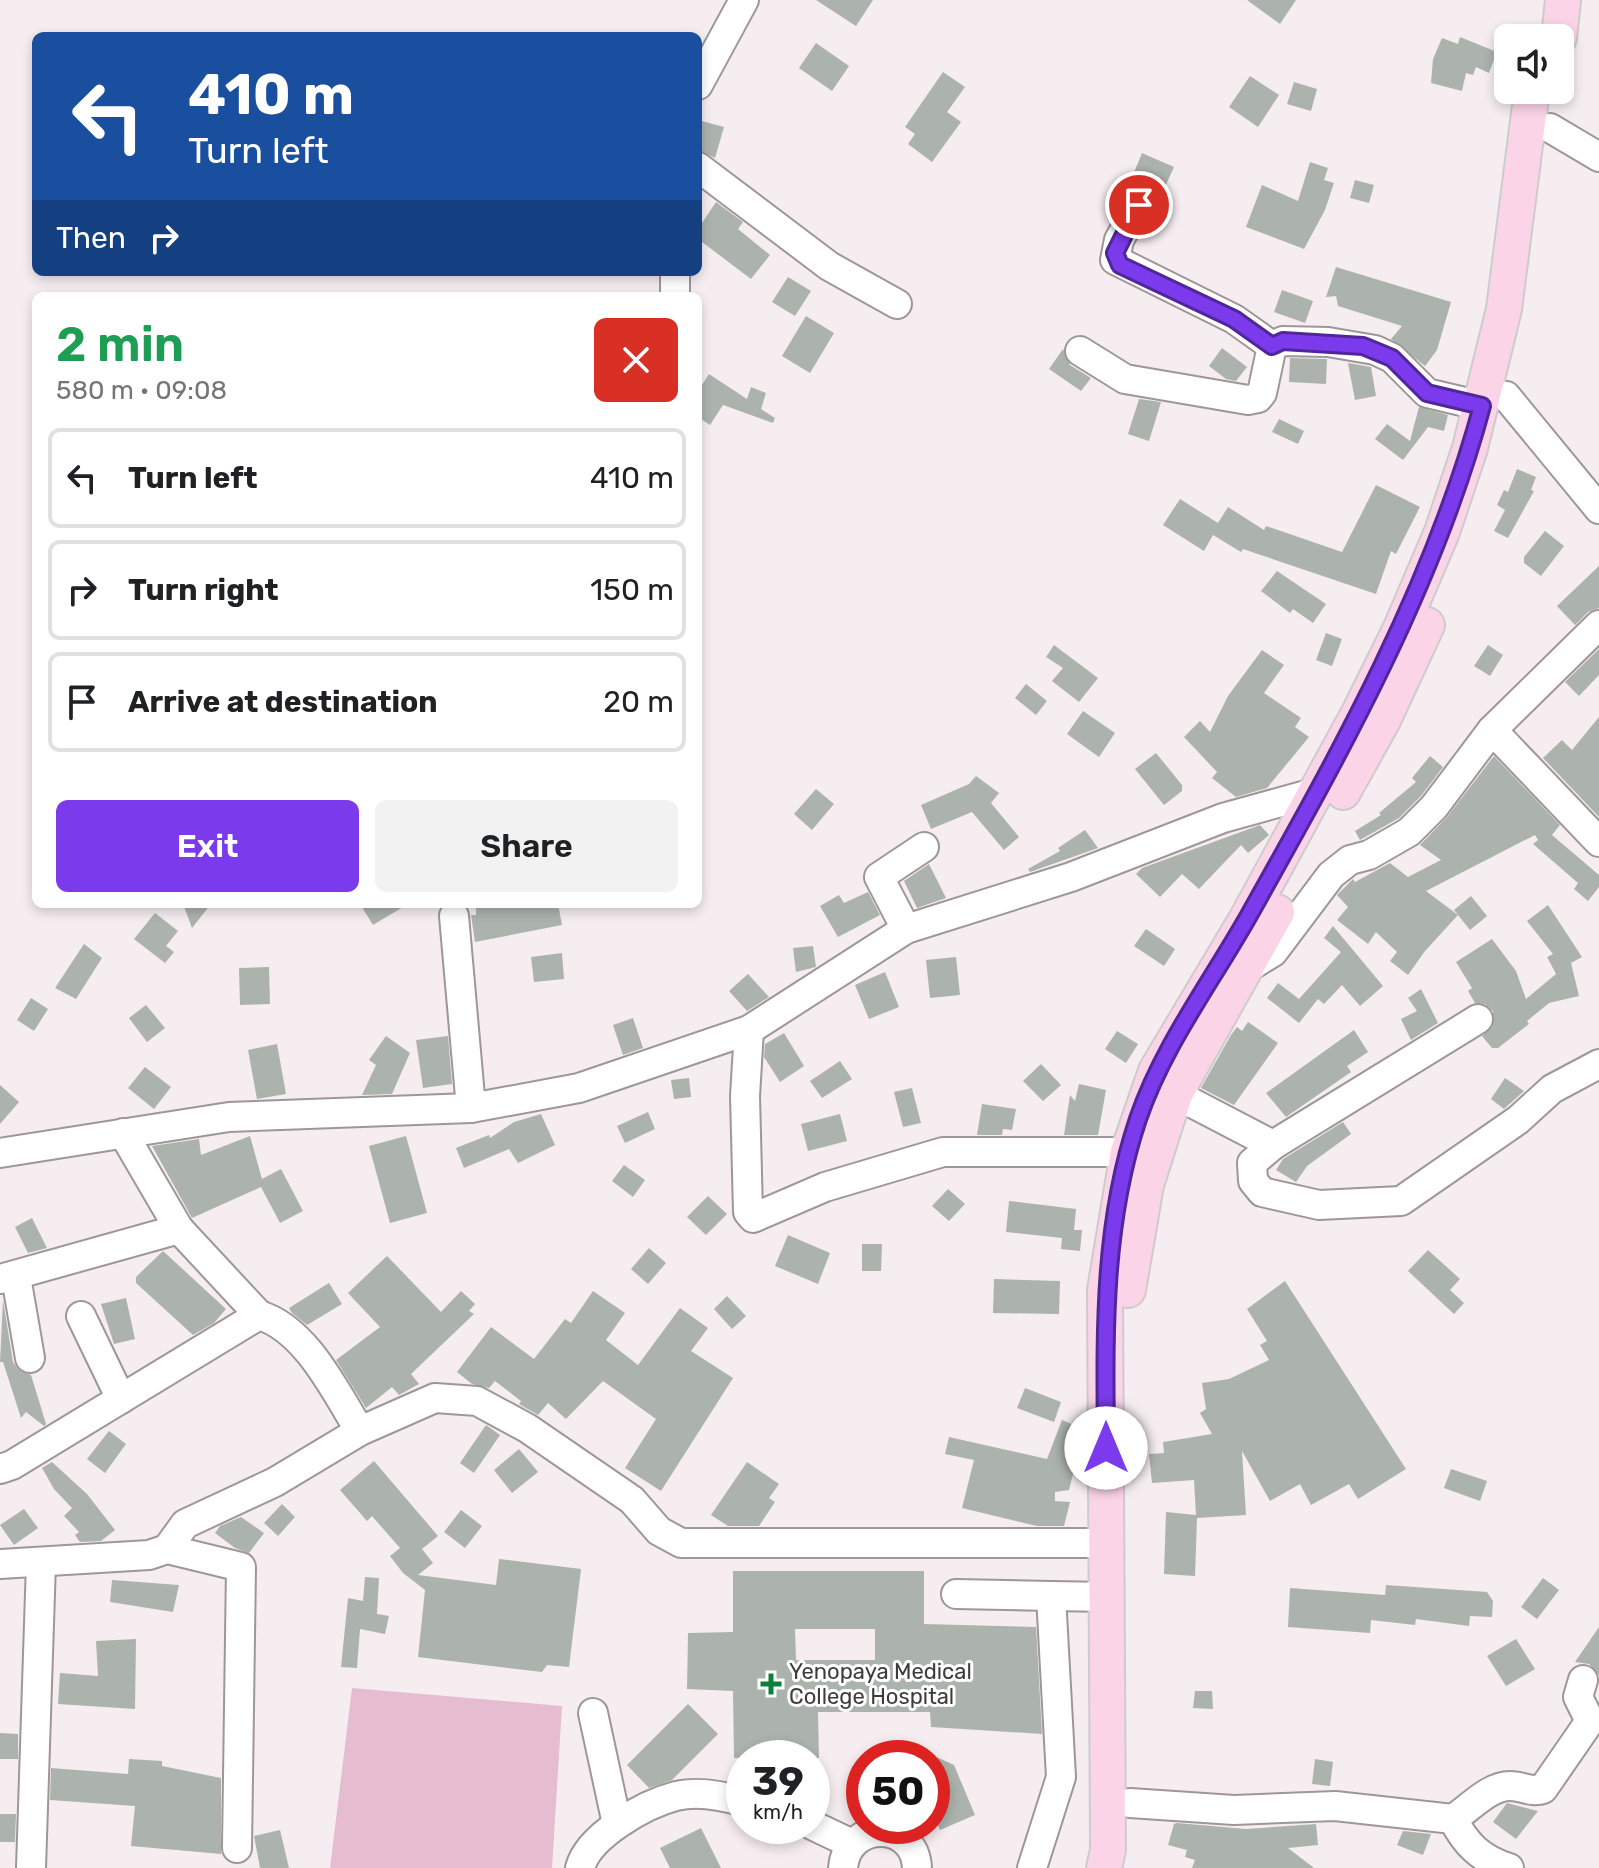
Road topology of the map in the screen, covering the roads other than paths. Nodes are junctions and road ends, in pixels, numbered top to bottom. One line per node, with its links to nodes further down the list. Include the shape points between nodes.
1 (744, 0): 6 (street)
2 (1542, 0): 4 (main road)
3 (1563, 0): 5 (main road)
4 (1539, 24)
5 (1560, 24)
6 (702, 78)
7 (1530, 104): 16 (main road)
8 (1552, 104): 9 (main road)
9 (1550, 128): 10 (street); 16 (main road, via 1529,291)
10 (1599, 157)
11 (702, 170): 13 (street, via 829,266)
12 (1139, 205): 14 (street, via 1119,240 1115,260 1234,319)
13 (897, 304)
14 (1272, 346): 15 (street, via 1262,393 1248,400 1125,379); 16 (street, via 1283,341 1363,346 1392,358 1427,393)
15 (1080, 351)
16 (1494, 401): 17 (street); 20 (main road, via 1401,628); 25 (main road, via 1496,441 1416,650 1383,720)
17 (1599, 509)
18 (1599, 625): 19 (street)
19 (1492, 730): 21 (street); 25 (street, via 1409,832 1331,875 1273,952)
20 (1317, 792): 24 (street, via 1223,818 1071,877); 33 (main road, via 1156,1071)
21 (1599, 842)
22 (924, 847): 24 (street, via 879,877)
23 (454, 916): 30 (street)
24 (906, 929): 27 (street)
25 (1244, 970): 29 (main road)
26 (1478, 1019): 32 (street)
27 (749, 1030): 30 (street, via 579,1088); 33 (street, via 745,1096 748,1212 753,1218 825,1187 943,1152)
28 (1599, 1064): 32 (street, via 1552,1089 1518,1120 1401,1201 1319,1205 1262,1192 1253,1181 1252,1163)
29 (1175, 1094): 32 (street); 52 (main road, via 1146,1185 1128,1289)
30 (471, 1108): 31 (street, via 229,1117)
31 (123, 1133): 34 (street); 35 (street)
32 (1273, 1145)
33 (1128, 1152): 43 (main road, via 1105,1290)
34 (0, 1153)
35 (179, 1229): 36 (street); 37 (street)
36 (8, 1278): 39 (street)
37 (259, 1315): 40 (street); 41 (street, via 285,1329 313,1359)
38 (81, 1316): 40 (street)
39 (30, 1358)
40 (121, 1399): 42 (street)
41 (360, 1431): 43 (street, via 435,1398 477,1401 527,1428 632,1500 659,1531 681,1543); 44 (street, via 275,1482 185,1524)
42 (0, 1469)
43 (1107, 1543): 49 (main road)
44 (167, 1549): 45 (street); 58 (street, via 241,1567)
45 (41, 1563): 46 (street); 60 (street)
46 (0, 1564)
47 (956, 1594): 48 (street)
48 (1051, 1596): 49 (street); 63 (street, via 1061,1777)
49 (1107, 1597): 52 (main road)
50 (1583, 1680): 55 (street, via 1578,1697 1590,1721 1543,1789 1507,1786)
51 (593, 1713): 56 (street)
52 (1119, 1714): 54 (main road); 64 (main road)
53 (726, 1797): 56 (street, via 677,1796)
54 (1130, 1803): 55 (street, via 1234,1810 1335,1806); 65 (main road)
55 (1453, 1819): 66 (street, via 1472,1849)
56 (617, 1824): 61 (street, via 584,1854)
57 (830, 1840): 59 (street)
58 (237, 1848)
59 (848, 1856): 62 (street, via 871,1831 896,1834 914,1852)
60 (31, 1868)
61 (580, 1868)
62 (917, 1868)
63 (1032, 1868)
64 (1104, 1868)
65 (1129, 1868)
66 (1509, 1868)

